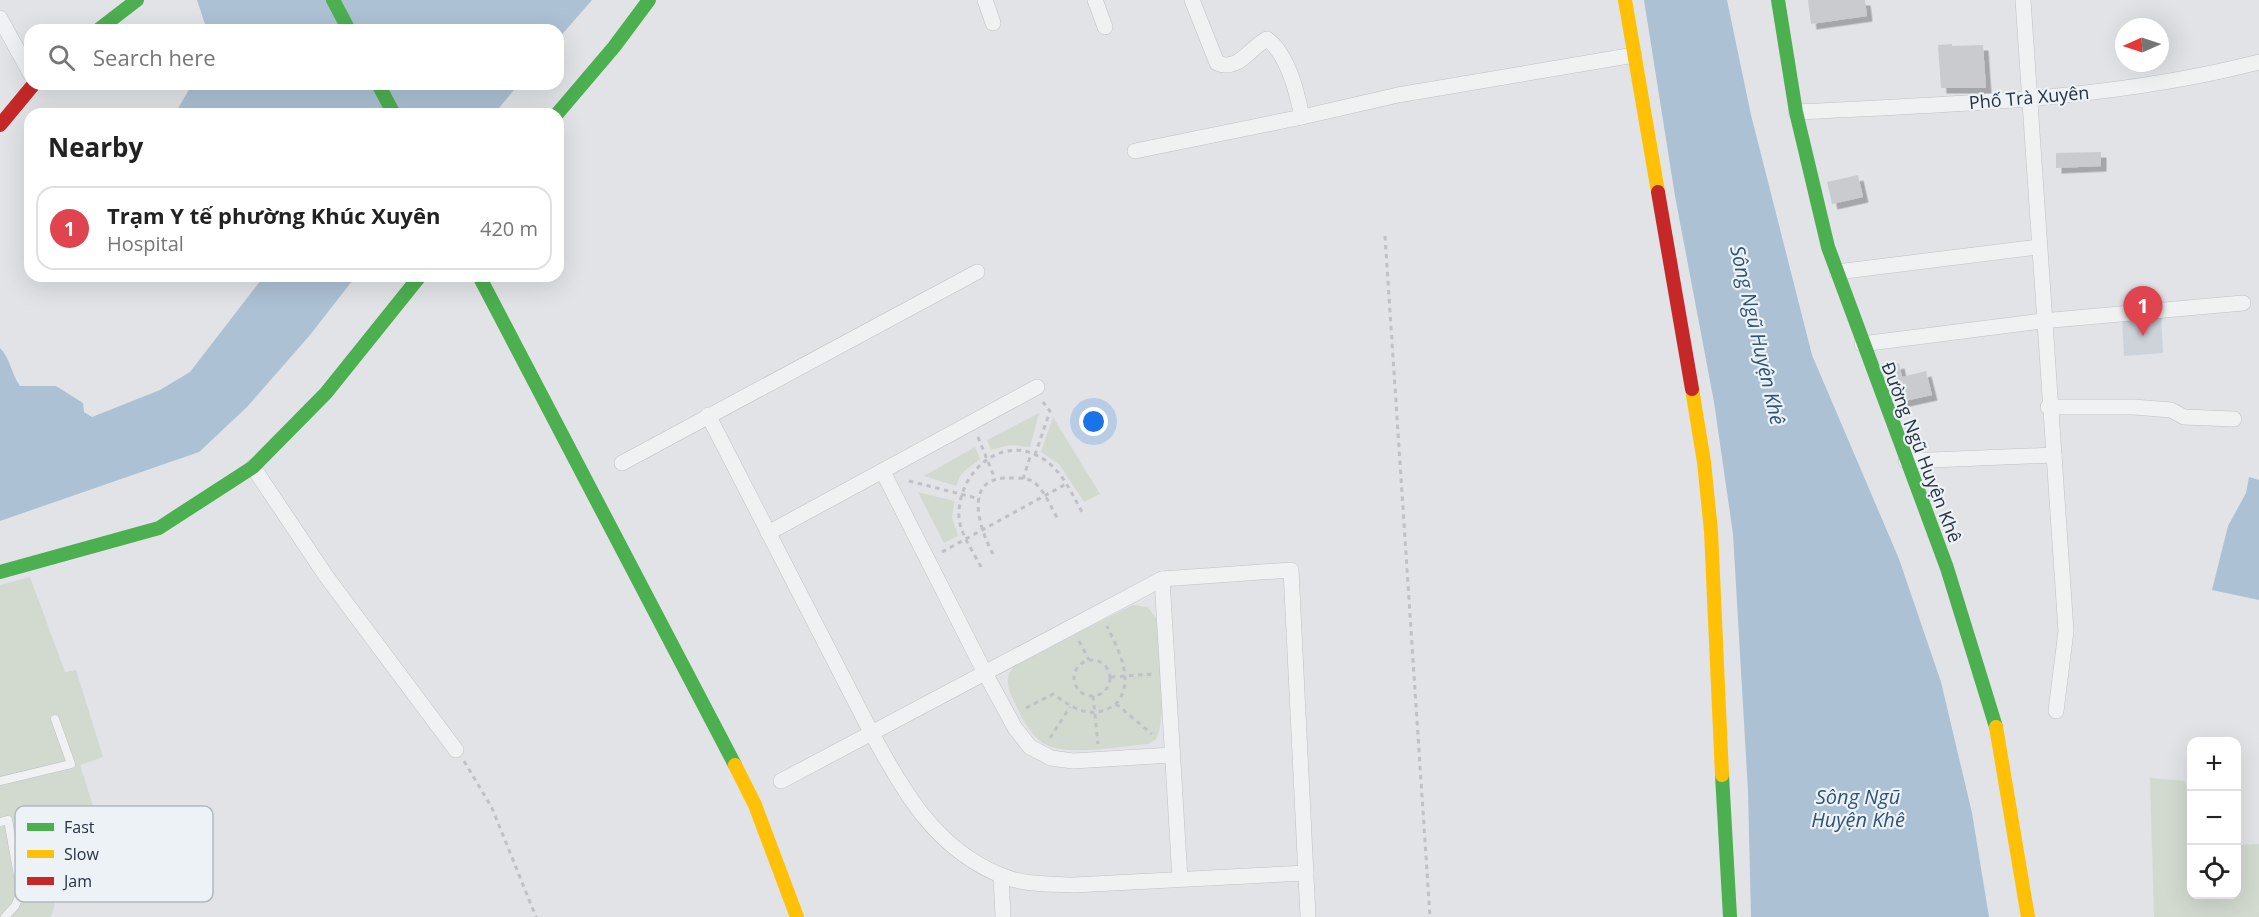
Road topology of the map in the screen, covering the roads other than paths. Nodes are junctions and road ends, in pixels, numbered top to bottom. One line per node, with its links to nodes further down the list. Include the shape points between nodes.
1 (137, 0): 12 (street)
2 (333, 0): 13 (street)
3 (649, 0): 22 (street)
4 (985, 0): 11 (street)
5 (1095, 0): 14 (street)
6 (1192, 0): 24 (street, via 1218,63 1226,67 1235,64 1267,39 1273,44 1281,55)
7 (1625, 0): 15 (street)
8 (1778, 0): 23 (street, Đường Ngũ Huyện Khê)
9 (2023, 0): 20 (street)
10 (0, 18): 17 (street)
11 (993, 23)
12 (106, 24)
13 (346, 24)
14 (1105, 27)
15 (1634, 55): 24 (street, via 1398,95); 65 (street, via 1704,462 1711,531)
16 (2259, 62): 20 (street, Phố Trà Xuyên, via 2216,74)
17 (24, 63)
18 (29, 90): 25 (street)
19 (381, 90): 21 (street)
20 (2029, 99): 23 (street, Phố Trà Xuyên); 27 (street)
21 (391, 108)
22 (562, 108)
23 (1796, 112): 29 (street, Đường Ngũ Huyện Khê)
24 (1302, 117): 26 (street)
25 (0, 125)
26 (1135, 151)
27 (2038, 247): 29 (street); 33 (street)
28 (977, 272): 37 (street)
29 (1837, 272): 34 (street, Đường Ngũ Huyện Khê)
30 (415, 282): 42 (street, via 326,393)
31 (482, 282): 62 (street, via 755,805)
32 (2243, 303): 33 (street)
33 (2042, 321): 34 (street); 36 (street)
34 (1862, 344): 40 (street, Đường Ngũ Huyện Khê)
35 (1040, 394): 43 (street)
36 (2048, 407): 38 (street, via 2144,408 2171,410 2184,417); 39 (street)
37 (708, 416): 41 (street); 44 (street)
38 (2234, 419)
39 (2054, 455): 40 (street); 48 (street, via 2066,631)
40 (1906, 461): 66 (street, Đường Ngũ Huyện Khê, via 1947,568 2000,740)
41 (622, 463)
42 (253, 467): 45 (street, via 159,528); 51 (street, via 319,567)
43 (882, 472): 44 (street); 47 (street)
44 (768, 533): 50 (street)
45 (0, 572)
46 (1161, 579): 47 (street); 52 (street); 57 (street, via 1291,570)
47 (985, 673): 50 (street); 52 (street, via 1015,728 1030,747 1051,758)
48 (2056, 711)
49 (55, 719): 53 (lane, via 71,764)
50 (872, 734): 54 (street); 58 (street, via 920,813 941,838)
51 (456, 750)
52 (1172, 755): 59 (street)
53 (0, 781)
54 (782, 781)
55 (0, 822): 56 (lane, via 8,820)
56 (15, 858)
57 (1306, 873): 59 (street); 64 (street)
58 (1001, 876): 59 (street, via 1037,884 1074,885); 63 (street)
59 (1180, 879)
60 (16, 902): 61 (lane)
61 (4, 917)
62 (798, 917)
63 (1004, 917)
64 (1308, 917)
65 (1730, 917)
66 (2028, 917)

